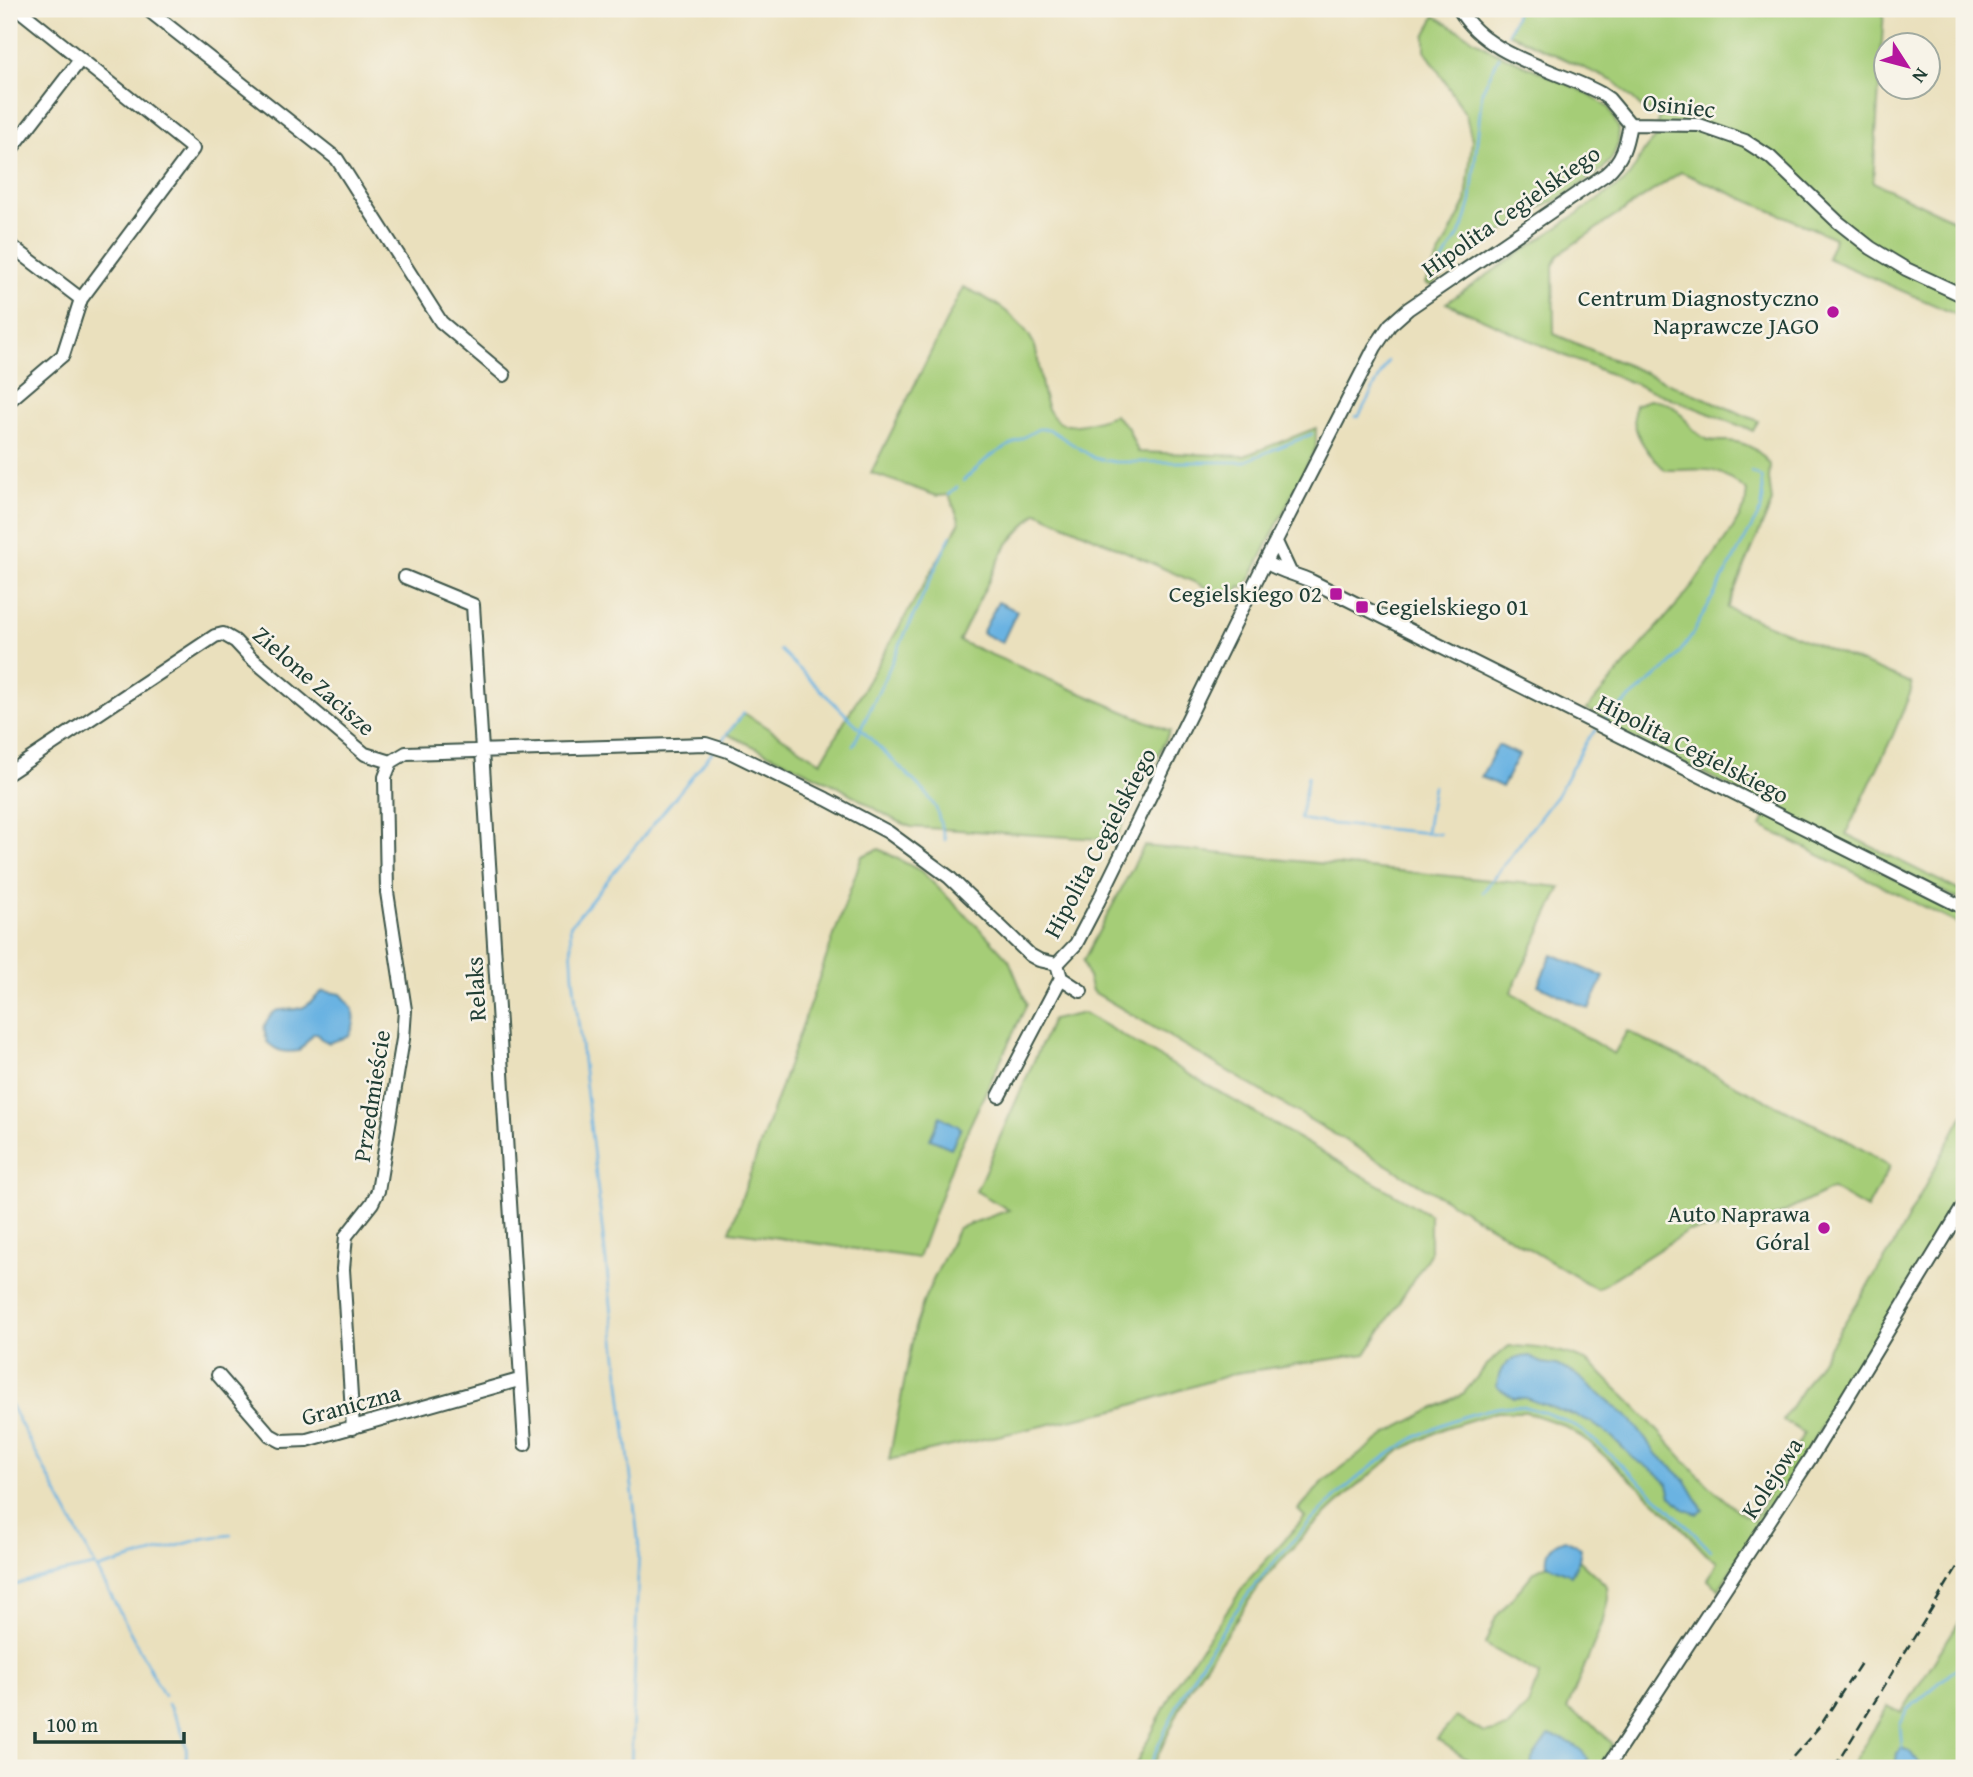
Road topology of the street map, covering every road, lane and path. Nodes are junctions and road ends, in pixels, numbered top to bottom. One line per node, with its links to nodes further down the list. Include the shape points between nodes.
1 (18, 9): 4 (street)
2 (147, 9): 10 (street, via 337,159 441,322)
3 (1459, 9): 5 (street, Osiniec, via 1480,35 1600,93)
4 (80, 60): 6 (street); 9 (street, via 193,149)
5 (1630, 124): 8 (street, Osiniec, via 1699,125 1745,141 1770,157 1871,248); 12 (street, Hipolita Cegielskiego, via 1625,150 1606,174 1408,309 1390,326 1364,367)
6 (9, 152)
7 (9, 244): 9 (street)
8 (1964, 296)
9 (81, 299): 11 (street, via 63,355)
10 (504, 375)
11 (9, 401)
12 (1276, 542): 13 (street, Hipolita Cegielskiego); 14 (street)
13 (1265, 562): 14 (street, Hipolita Cegielskiego); 21 (street, Hipolita Cegielskiego, via 1076,944)
14 (1290, 572): 20 (street, Hipolita Cegielskiego)
15 (405, 578): 17 (street, Relaks, via 473,605)
16 (716, 747): 17 (street, Zielone Zacisze); 21 (street, Hipolita Cegielskiego, via 888,832 949,877 1030,955)
17 (483, 751): 18 (street, Zielone Zacisze, via 406,753); 27 (street, Relaks)
18 (391, 762): 19 (street, Zielone Zacisze, via 365,754 223,634); 28 (street, Przedmieście, via 385,776 387,892 405,1010 378,1192 346,1236 343,1269)
19 (9, 773)
20 (1964, 908)
21 (1057, 964): 22 (street)
22 (1061, 978): 23 (street); 24 (street)
23 (1081, 991)
24 (999, 1096)
25 (1964, 1205): 30 (street, Kolejowa, via 1813,1454)
26 (218, 1375): 28 (street, Graniczna, via 270,1435 281,1441 307,1440)
27 (519, 1380): 28 (street, Graniczna); 29 (street, Relaks)
28 (353, 1428)
29 (525, 1444)
30 (1607, 1768)

